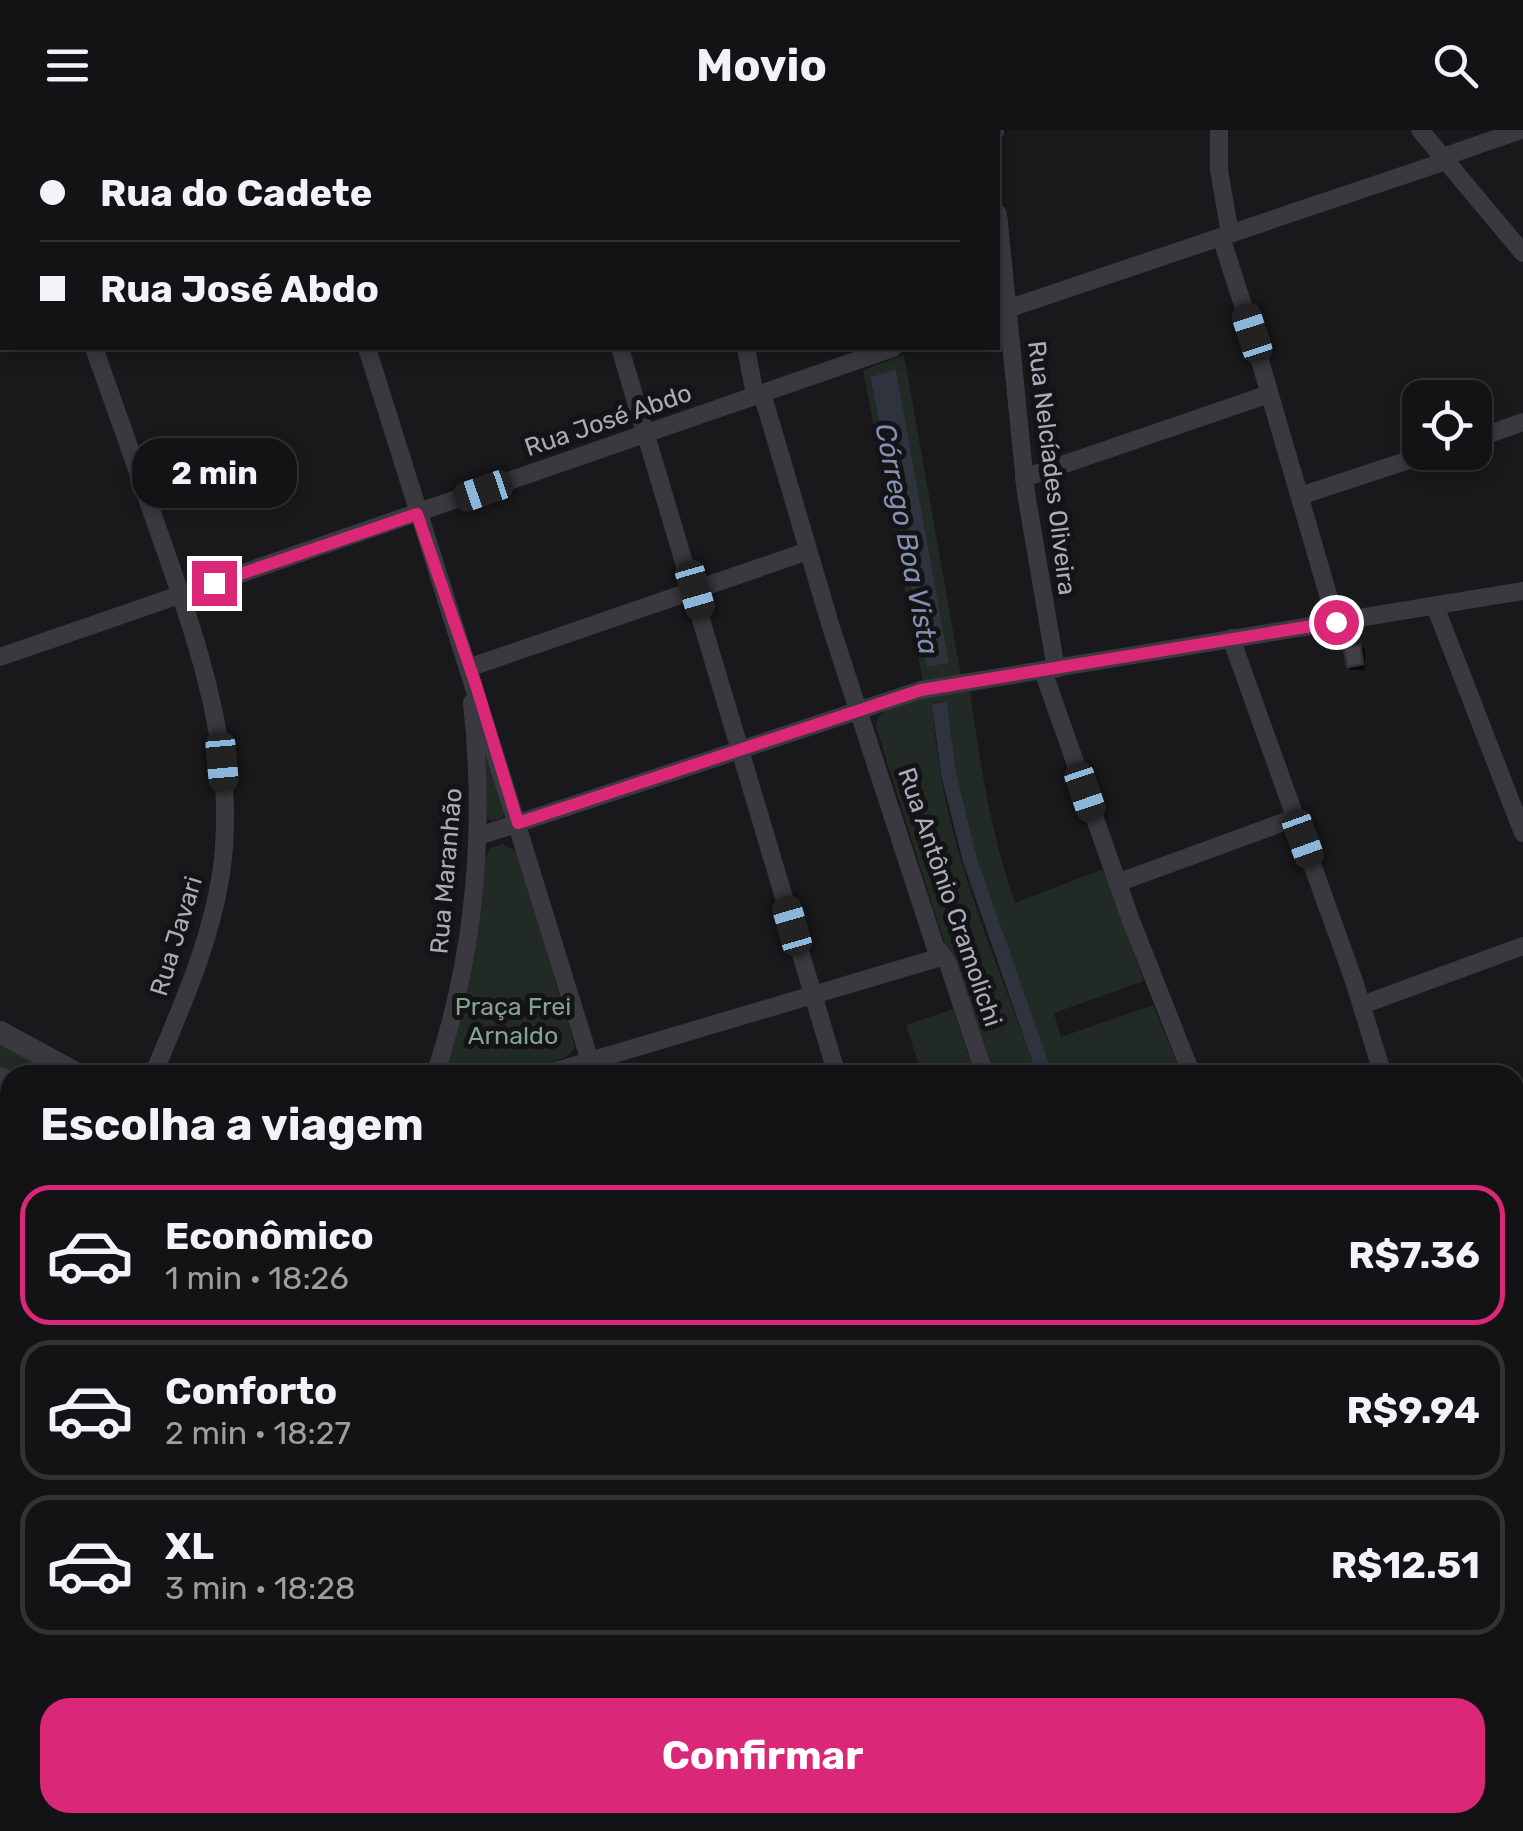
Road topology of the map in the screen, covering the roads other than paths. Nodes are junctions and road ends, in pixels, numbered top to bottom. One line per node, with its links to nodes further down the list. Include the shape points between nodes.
1 (1219, 130): 6 (street)
2 (1420, 130): 4 (street)
3 (1520, 130): 4 (street)
4 (1444, 159): 5 (street); 6 (street)
5 (1516, 233): 7 (street)
6 (1226, 236): 9 (street); 16 (street)
7 (1523, 254)
8 (1000, 262): 9 (street, Rua Nelcíades Oliveira)
9 (1002, 311): 21 (street, Rua Nelcíades Oliveira)
10 (95, 350): 27 (street, Rua Javari)
11 (368, 350): 23 (street, Rua Maranhão)
12 (621, 350): 18 (street)
13 (747, 350): 15 (street, Rua Antônio Cramolichi)
14 (887, 350): 15 (street, Rua José Abdo)
15 (759, 394): 18 (street, Rua José Abdo); 24 (street, Rua Antônio Cramolichi)
16 (1270, 394): 21 (street); 22 (street)
17 (1523, 422): 19 (street)
18 (647, 433): 23 (street, Rua José Abdo); 25 (street)
19 (1492, 433)
20 (1402, 462): 22 (street)
21 (1024, 478): 33 (street, Rua Nelcíades Oliveira)
22 (1300, 496): 29 (street)
23 (417, 514): 27 (street, Rua José Abdo); 32 (street, Rua Maranhão)
24 (808, 551): 25 (street); 34 (street, Rua Antônio Cramolichi)
25 (695, 590): 32 (street); 35 (street)
26 (1523, 591): 28 (street)
27 (181, 594): 31 (street, Rua José Abdo); 48 (street, Rua Javari, via 214,712 226,823 209,931)
28 (1435, 606): 29 (street); 38 (street)
29 (1336, 622): 30 (street)
30 (1231, 638): 33 (street); 36 (street)
31 (0, 657)
32 (468, 668): 37 (street, Rua Maranhão); 39 (street, Rua Maranhão)
33 (1050, 670): 34 (street, via 938,688); 40 (street, Rua Nelcíades Oliveira)
34 (860, 710): 35 (street); 42 (street, Rua Antônio Cramolichi)
35 (742, 749): 37 (street); 43 (street)
36 (1295, 818): 40 (street); 44 (street)
37 (518, 823): 39 (street); 46 (street, Rua Maranhão)
38 (1523, 833)
39 (479, 836): 49 (street, Rua Maranhão, via 468,942)
40 (1117, 882): 53 (street, Rua Nelcíades Oliveira)
41 (1523, 946): 44 (street)
42 (941, 957): 43 (street); 52 (street, Rua Antônio Cramolichi)
43 (812, 998): 46 (street); 51 (street)
44 (1362, 1005): 54 (street)
45 (0, 1032): 47 (street)
46 (590, 1061): 50 (street)
47 (61, 1065)
48 (157, 1065)
49 (438, 1065)
50 (577, 1065)
51 (835, 1065)
52 (982, 1065)
53 (1188, 1065)
54 (1380, 1065)

